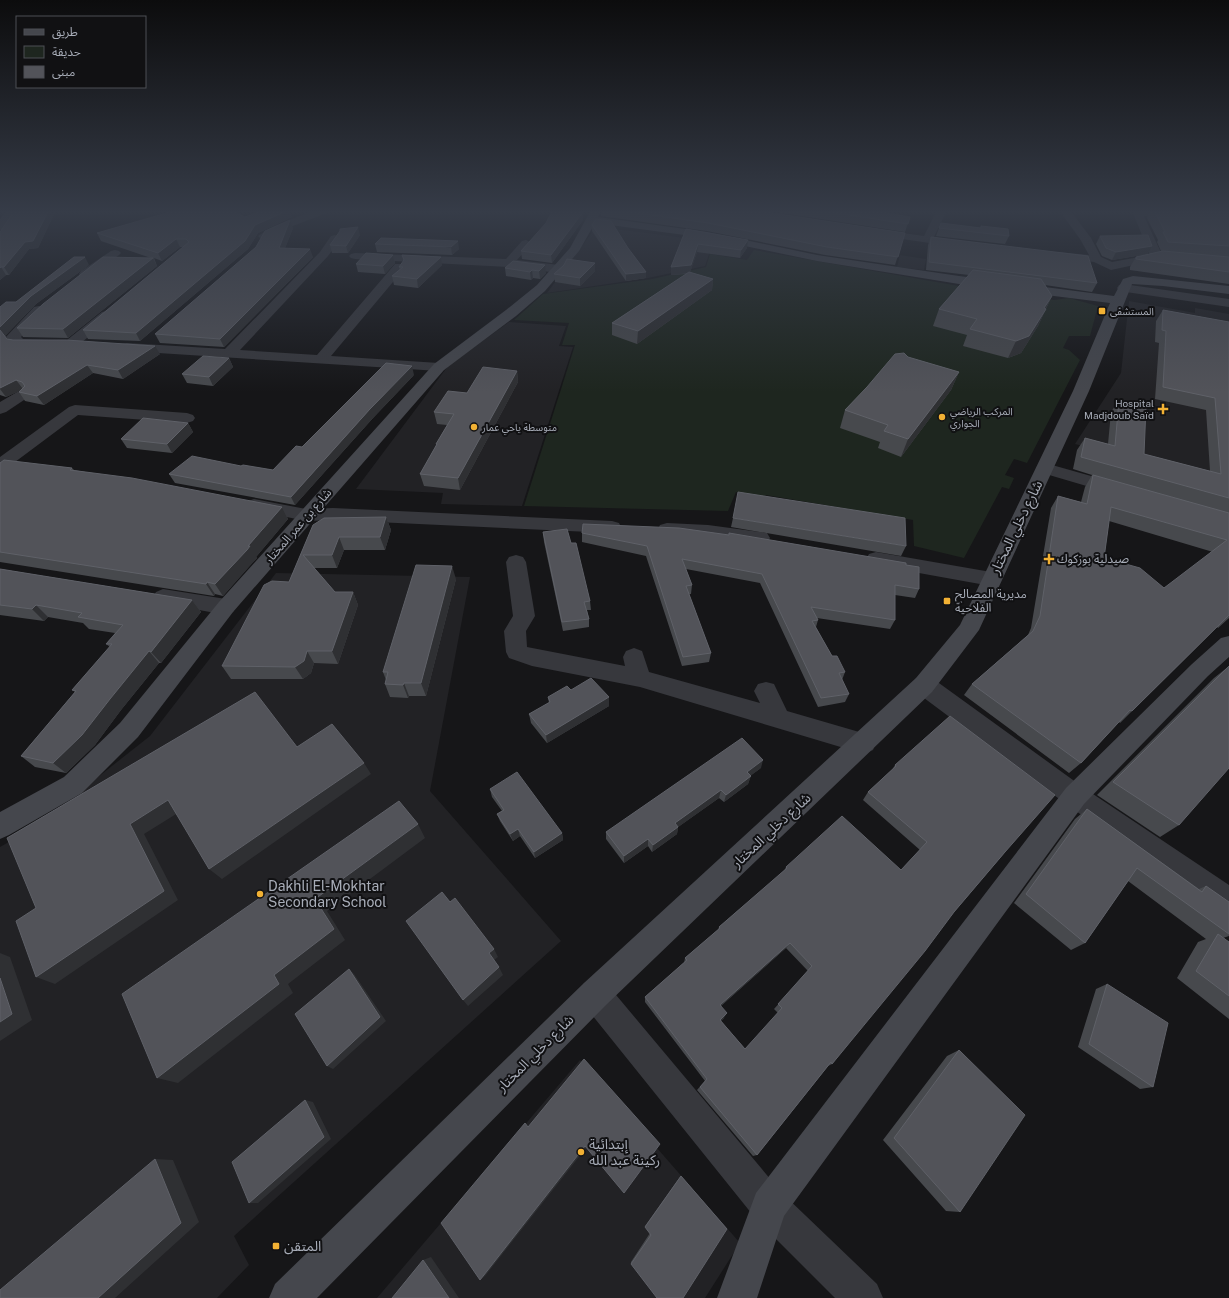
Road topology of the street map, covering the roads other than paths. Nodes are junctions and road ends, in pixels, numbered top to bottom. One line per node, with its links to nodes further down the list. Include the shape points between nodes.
1 (559, 270): 20 (street, شارع بن عمر المختار, via 511,313)
2 (90, 271): 7 (street)
3 (308, 271): 18 (street)
4 (396, 271): 19 (street)
5 (898, 271): 8 (street, via 959,280)
6 (1116, 271): 8 (street, via 1121,274)
7 (74, 282)
8 (1125, 289): 9 (street, via 1163,282); 10 (street); 26 (street, شارع دخلي المختار)
9 (1229, 290)
10 (1229, 303)
11 (47, 304): 14 (street, via 13,337 19,343)
12 (116, 306): 14 (street)
13 (156, 338): 17 (street)
14 (72, 344): 15 (street)
15 (94, 345)
16 (115, 346): 17 (street)
17 (144, 348): 18 (street)
18 (228, 354): 19 (street)
19 (321, 359): 20 (street)
20 (439, 367): 29 (street, شارع بن عمر المختار)
21 (22, 395): 22 (street)
22 (0, 409)
23 (187, 418): 24 (street, via 75,410)
24 (0, 464): 25 (street)
25 (24, 466)
26 (1045, 468): 27 (street); 35 (street, شارع دخلي المختار)
27 (1129, 492)
28 (240, 502): 29 (street)
29 (306, 515): 30 (street, via 333,514); 37 (street, شارع بن عمر المختار)
30 (628, 527)
31 (652, 528): 32 (street, via 708,531)
32 (779, 542)
33 (858, 556): 35 (street)
34 (516, 562): 40 (street, via 524,616 515,631 517,652)
35 (991, 579): 41 (street, شارع دخلي المختار, via 968,630)
36 (148, 594): 37 (street)
37 (226, 607): 46 (street, شارع بن عمر المختار, via 129,730 73,785)
38 (1229, 644): 45 (street)
39 (634, 657): 40 (street)
40 (640, 678): 43 (street, via 687,699)
41 (924, 685): 44 (street, شارع دخلي المختار); 45 (street)
42 (766, 691): 43 (street)
43 (778, 717): 44 (street)
44 (864, 743): 48 (street, شارع دخلي المختار)
45 (1075, 796): 47 (street); 49 (street)
46 (0, 826)
47 (1229, 902)
48 (595, 994): 49 (street); 50 (street, شارع دخلي المختار)
49 (769, 1206): 51 (street); 52 (street)
50 (289, 1298)
51 (737, 1298)
52 (863, 1298)

